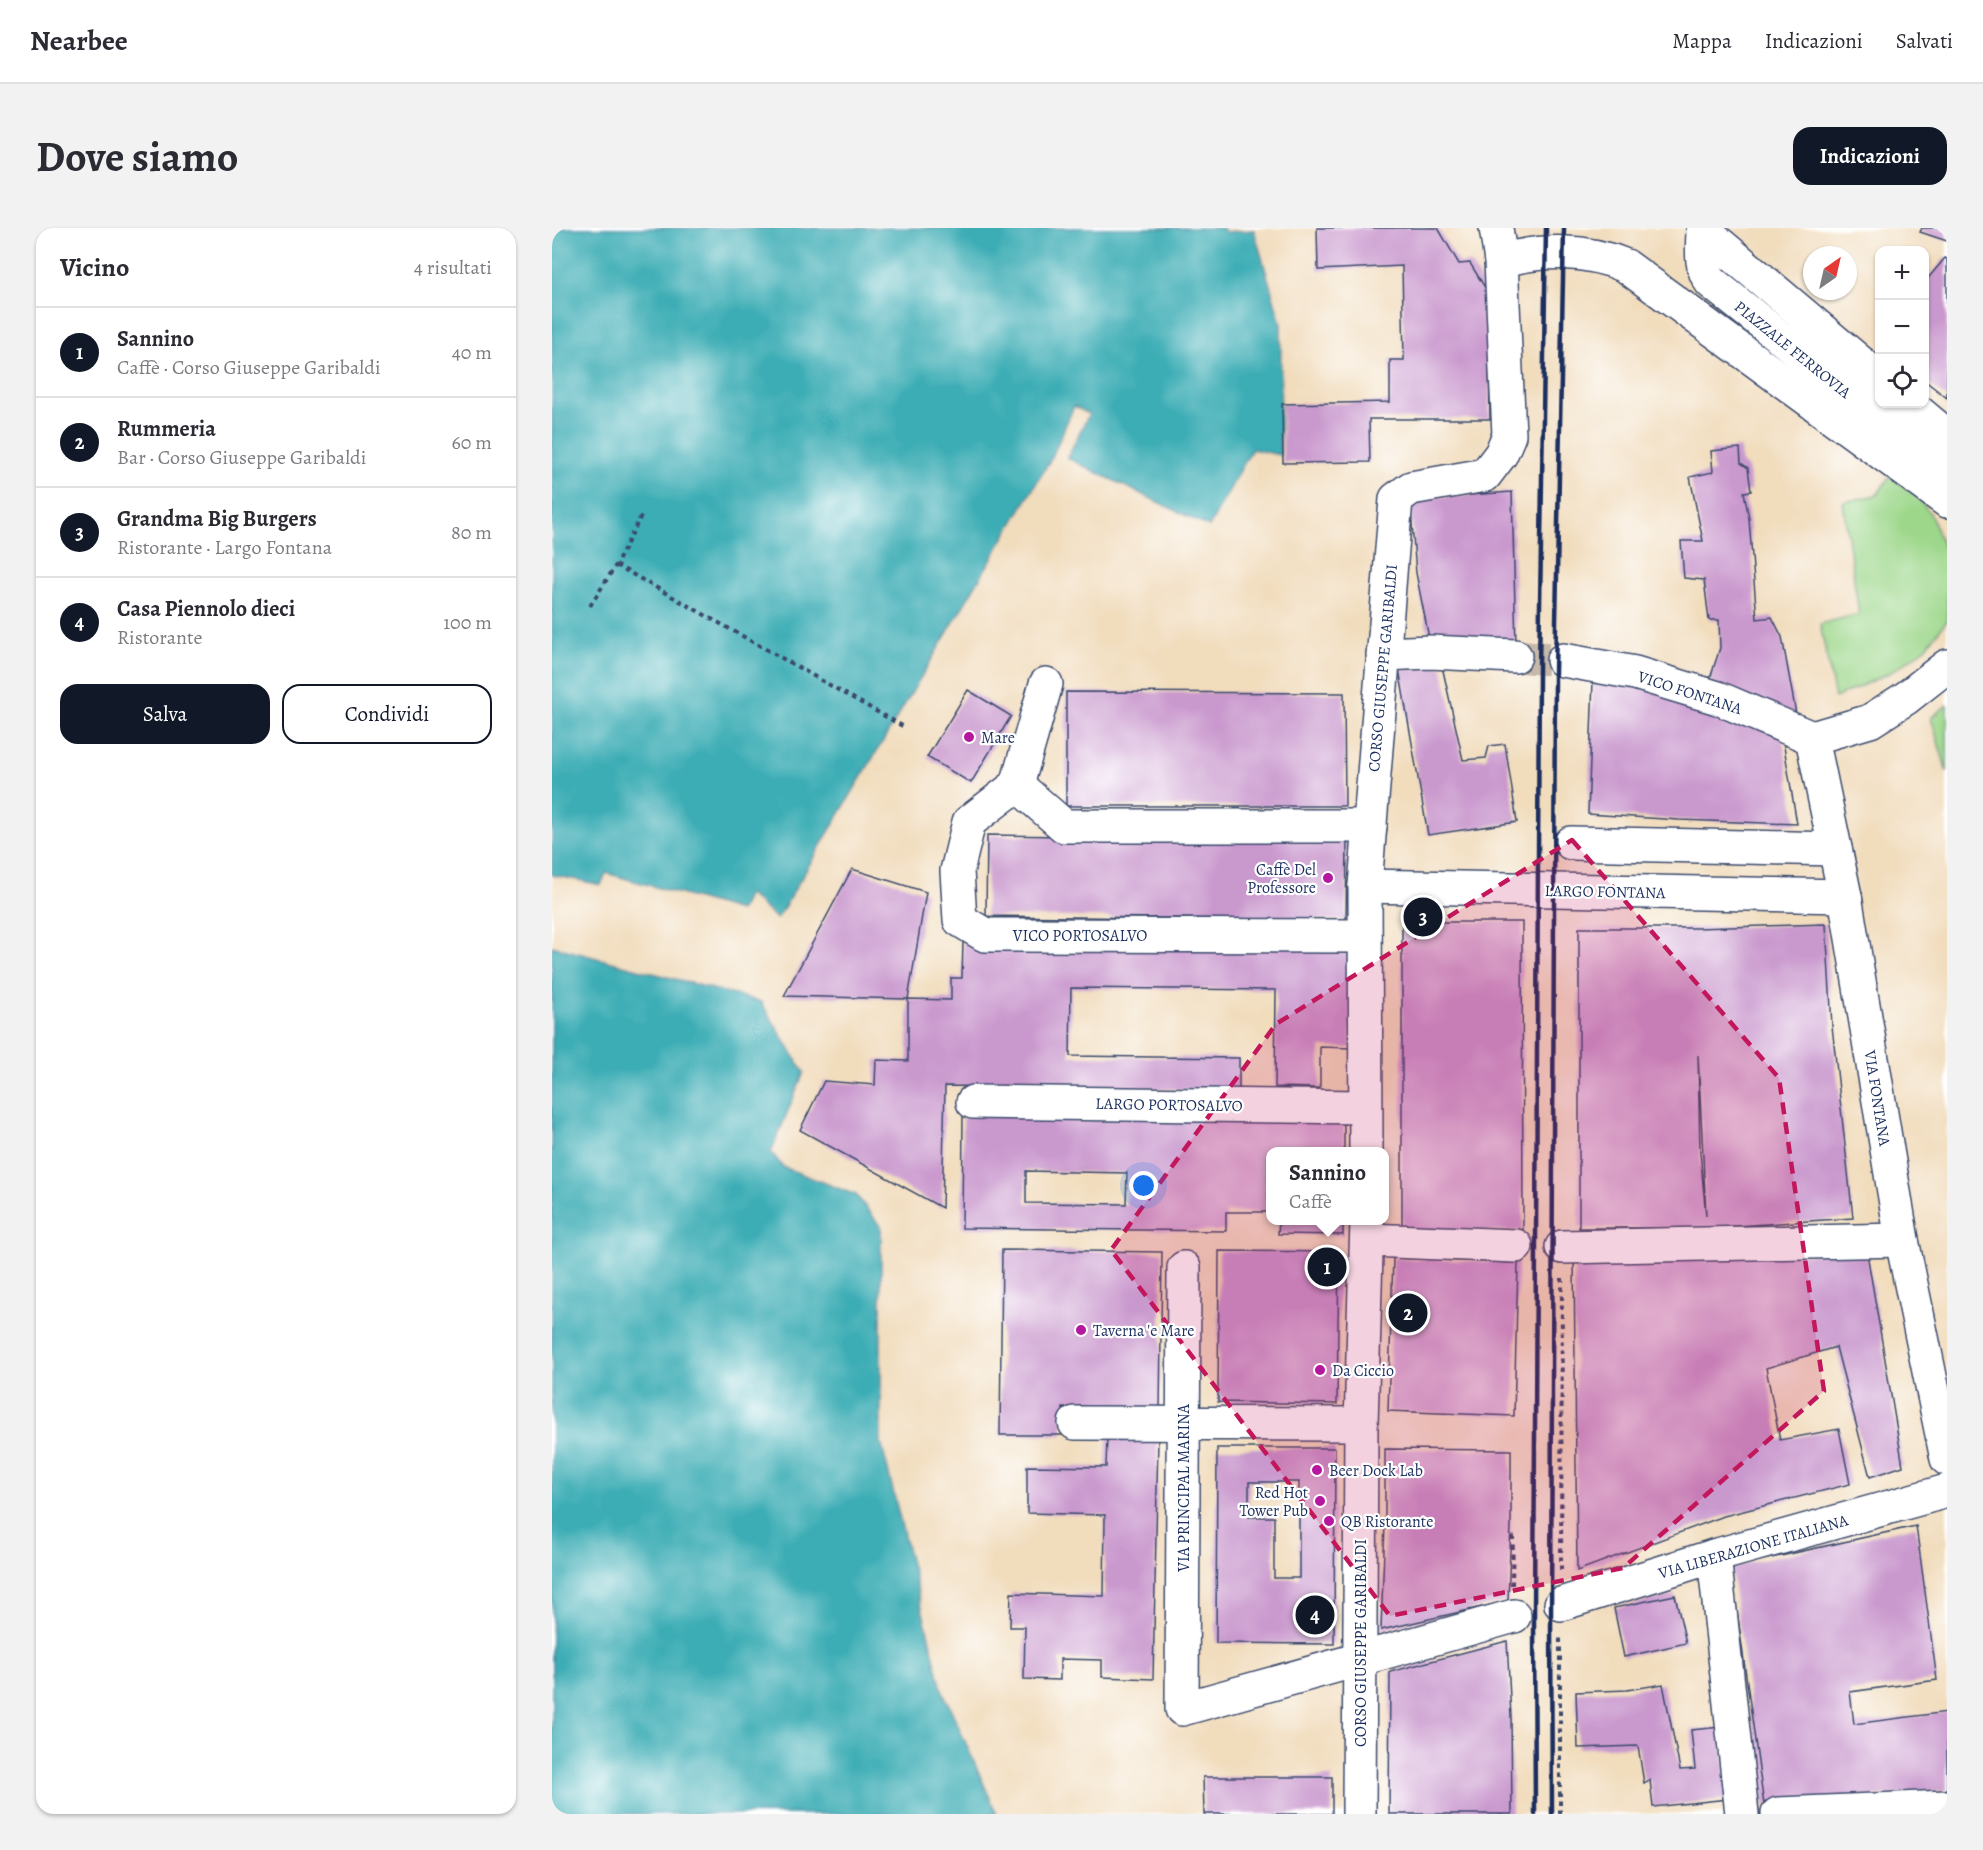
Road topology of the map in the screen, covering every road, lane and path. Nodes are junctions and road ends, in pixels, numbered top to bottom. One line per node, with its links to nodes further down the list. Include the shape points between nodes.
1 (1475, 228): 4 (street)
2 (1496, 228): 4 (street)
3 (1703, 229): 5 (street, PIAZZALE FERROVIA); 8 (street, PIAZZALE FERROVIA, via 1704,273 1711,282)
4 (1512, 258): 9 (street, via 1575,253 1626,266); 13 (street, CORSO GIUSEPPE GARIBALDI, via 1509,435 1485,475 1412,489 1396,499)
5 (1875, 375)
6 (1914, 408): 7 (street)
7 (1947, 436)
8 (1947, 471)
9 (1947, 501)
10 (642, 514): 11 (path)
11 (616, 565): 12 (path); 18 (path)
12 (590, 606)
13 (1383, 654): 14 (street); 21 (street, CORSO GIUSEPPE GARIBALDI)
14 (1515, 656)
15 (1563, 660): 19 (street, VICO FONTANA, via 1635,673 1718,698)
16 (1947, 666): 19 (street, via 1870,721)
17 (1046, 684): 20 (street)
18 (906, 728)
19 (1812, 738): 23 (street, VIA FONTANA)
20 (1017, 785): 21 (street, via 1064,826); 26 (street, VICO PORTOSALVO, via 969,822 957,872 960,920 985,935)
21 (1370, 826): 24 (street, CORSO GIUSEPPE GARIBALDI)
22 (1571, 843): 23 (street)
23 (1835, 849): 25 (street, VIA FONTANA)
24 (1365, 886): 25 (street, LARGO FONTANA); 26 (street, CORSO GIUSEPPE GARIBALDI)
25 (1845, 896): 31 (street, VIA FONTANA)
26 (1365, 936): 28 (street, CORSO GIUSEPPE GARIBALDI)
27 (974, 1102): 28 (street, LARGO PORTOSALVO)
28 (1365, 1107): 29 (street, CORSO GIUSEPPE GARIBALDI)
29 (1366, 1147)
30 (1368, 1230): 32 (street); 37 (street, CORSO GIUSEPPE GARIBALDI)
31 (1902, 1240): 33 (street); 38 (street, VIA FONTANA)
32 (1516, 1246)
33 (1562, 1247): 42 (path, via 1561,1577 1583,1580)
34 (1184, 1268): 36 (street, VIA PRINCIPAL MARINA)
35 (1075, 1423): 36 (street)
36 (1183, 1423): 37 (street); 45 (street, VIA PRINCIPAL MARINA, via 1182,1709)
37 (1361, 1424): 45 (street, CORSO GIUSEPPE GARIBALDI)
38 (1947, 1459)
39 (1947, 1491): 41 (street, VIA LIBERAZIONE ITALIANA)
40 (1513, 1535): 44 (path, via 1512,1601)
41 (1714, 1556): 42 (street, VIA LIBERAZIONE ITALIANA); 49 (street)
42 (1602, 1591): 43 (street, VIA LIBERAZIONE ITALIANA)
43 (1560, 1617): 48 (path)
44 (1506, 1618): 45 (street)
45 (1359, 1660): 47 (street, CORSO GIUSEPPE GARIBALDI)
46 (1947, 1807): 50 (street)
47 (1359, 1814)
48 (1560, 1814)
49 (1742, 1814)
50 (1778, 1814)

